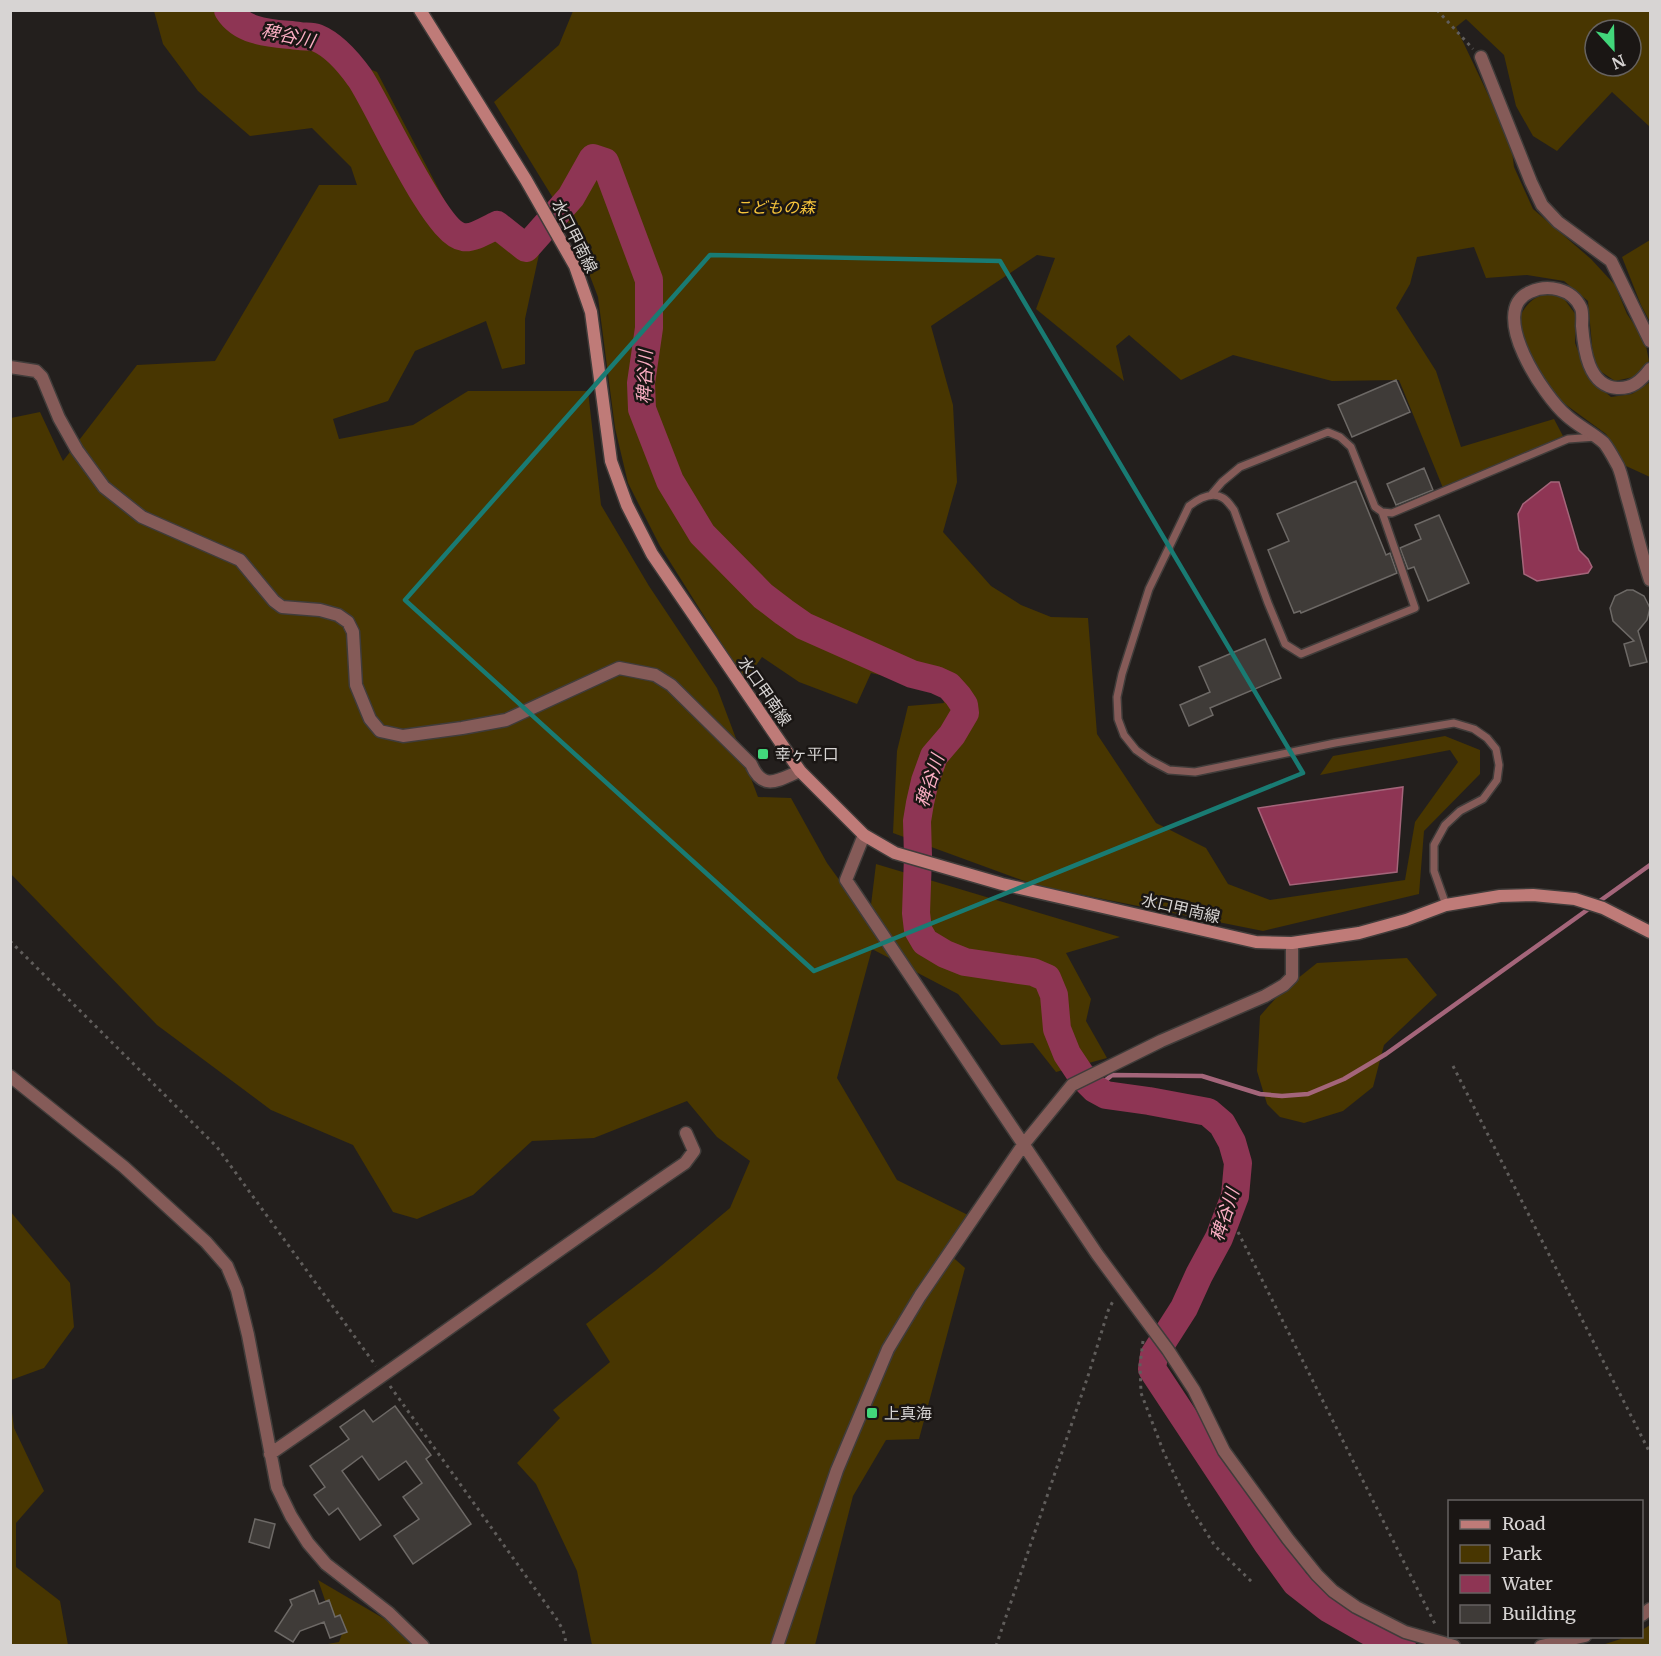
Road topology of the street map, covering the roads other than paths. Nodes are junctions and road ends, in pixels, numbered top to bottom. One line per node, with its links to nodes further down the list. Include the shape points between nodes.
1 (420, 10): 10 (main road, 水口甲南線, via 575,266 591,312 611,461 627,505 652,554)
2 (1481, 57): 3 (street, via 1542,205 1558,222 1611,261)
3 (1650, 341)
4 (10, 367): 10 (street, via 36,371 42,377 77,450 104,487 142,517 240,560 282,607 320,610 348,622 353,632 356,685 370,719 381,731 403,736 506,720 619,668 655,675 671,685 750,764 761,780 773,782)
5 (1650, 369): 6 (street, via 1629,388 1613,388 1599,381 1584,348 1581,308 1569,295 1555,288 1540,288 1527,293 1518,303 1514,316 1517,339 1538,382 1565,416)
6 (1596, 437): 8 (lane, via 1568,439 1408,508); 9 (street, via 1605,444 1619,468)
7 (1211, 495): 8 (lane, via 1239,467 1328,432 1351,447 1375,507); 8 (lane, via 1223,498 1234,510 1285,644 1301,654 1415,608); 12 (lane, via 1189,506 1149,589 1117,697 1124,735 1136,750 1169,770 1195,772 1454,723 1474,729 1496,749 1497,780 1483,799 1460,811 1445,825 1434,845 1434,871)
8 (1382, 513)
9 (1650, 580)
10 (800, 771): 11 (main road, 水口甲南線)
11 (864, 835): 14 (main road, 水口甲南線, via 895,853 949,870 1256,942); 17 (street, via 846,880)
12 (1446, 905): 13 (main road, 水口甲南線, via 1500,896 1575,899); 14 (main road, 水口甲南線, via 1359,933)
13 (1650, 932)
14 (1292, 944): 17 (street, via 1292,977 1284,985 1072,1085)
15 (10, 1076): 18 (street, via 124,1167 227,1266 248,1335)
16 (686, 1133): 18 (street, via 694,1150 685,1163)
17 (1023, 1145): 20 (street, via 1168,1350 1194,1390 1224,1451 1317,1575 1348,1602 1380,1620 1405,1632); 22 (street, via 888,1348 837,1470)
18 (270, 1454): 21 (street, via 277,1488 308,1543 326,1564 389,1613)
19 (1576, 1638): 23 (street)
20 (1450, 1644)
21 (423, 1646)
22 (777, 1646)
23 (1541, 1646)

